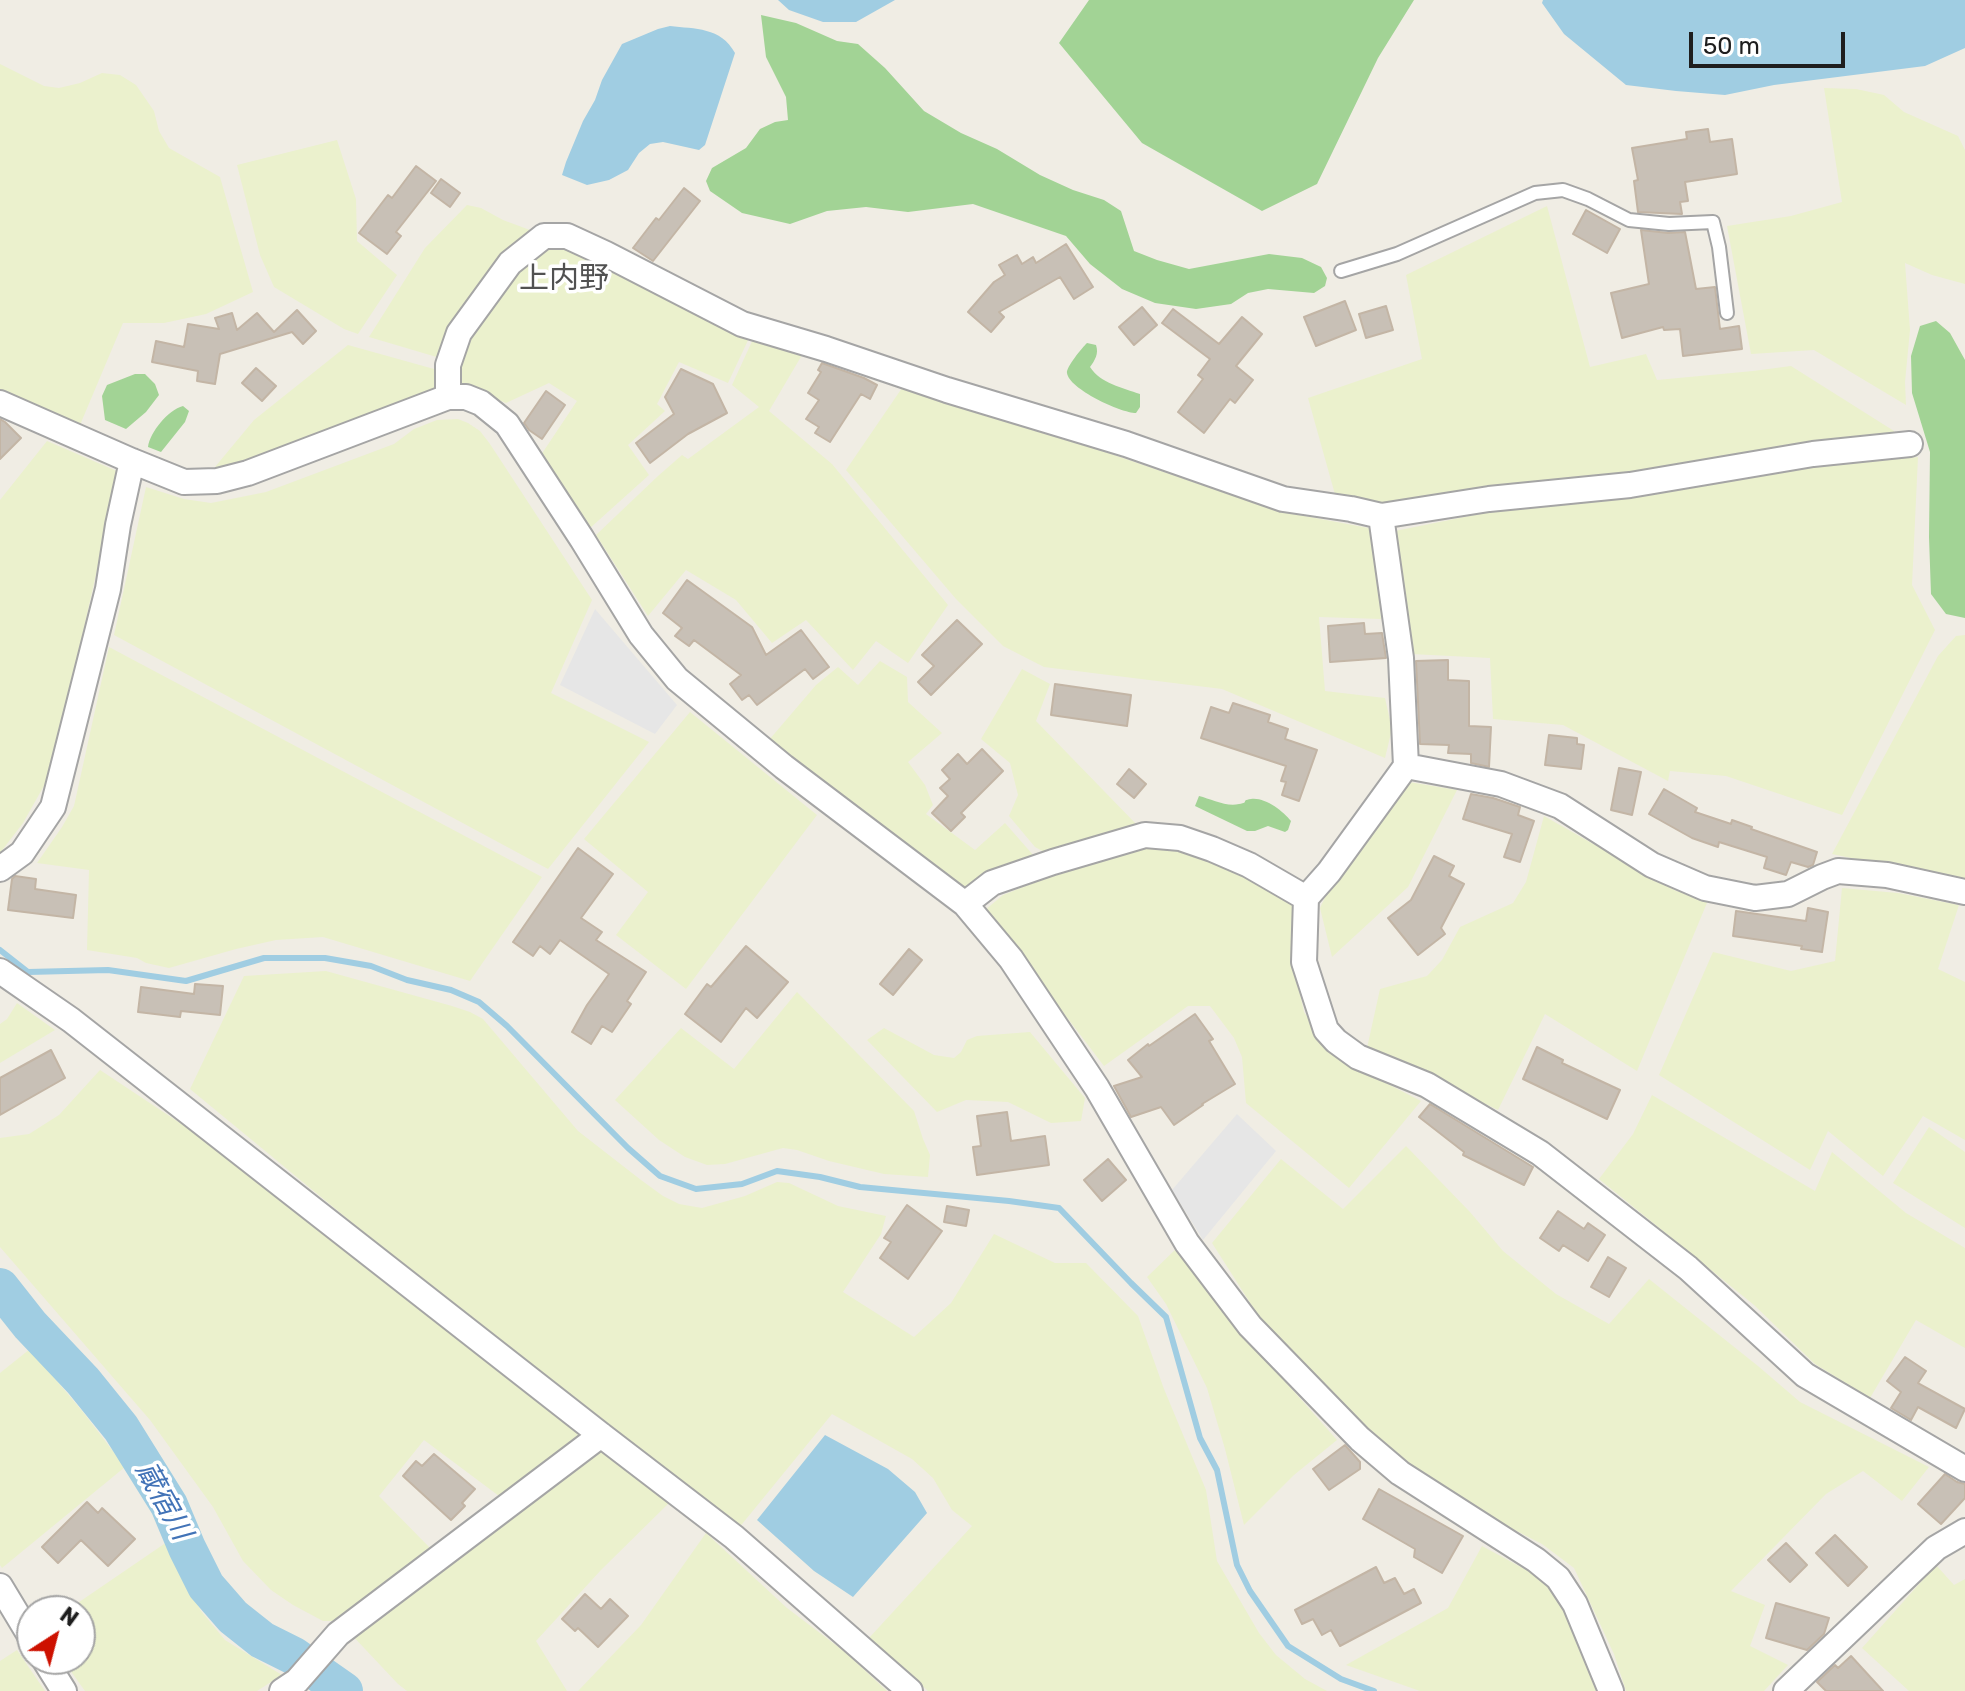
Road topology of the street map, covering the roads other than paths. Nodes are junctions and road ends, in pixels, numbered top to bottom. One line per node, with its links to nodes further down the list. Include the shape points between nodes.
1 (1341, 271): 2 (lane, via 1397,254 1535,193 1563,190 1629,220 1713,222)
2 (1727, 313)
3 (448, 397): 6 (street, via 217,481 184,482); 7 (street, via 448,365 459,333 510,263 544,236 567,236 742,324 1126,444 1283,499); 12 (street, via 481,403 507,424 641,635 677,679)
4 (0, 403): 6 (street)
5 (1910, 444): 7 (street)
6 (132, 461): 9 (street, via 108,589 53,807 22,853)
7 (1381, 516): 8 (street, via 1401,658)
8 (1406, 766): 10 (street, via 1501,784 1560,806 1652,865 1705,888 1755,898 1788,894 1838,871 1887,875); 11 (street)
9 (0, 869)
10 (1965, 892)
11 (1306, 898): 12 (street, via 1212,849 1180,838 1145,835 992,883); 15 (street, via 1304,962 1326,1030 1336,1041 1358,1057 1427,1085 1540,1153 1688,1268 1805,1375)
12 (965, 904): 21 (street, via 1011,959 1097,1088 1187,1243 1250,1326 1400,1473 1558,1578 1575,1604)
13 (0, 971): 14 (street, via 71,1020)
14 (601, 1435): 19 (street, via 338,1634); 20 (street, via 734,1537)
15 (1965, 1469)
16 (1965, 1531): 22 (street, via 1936,1548)
17 (0, 1586): 18 (street)
18 (16, 1612)
19 (290, 1686)
20 (910, 1691)
21 (1611, 1691)
22 (1786, 1691)

